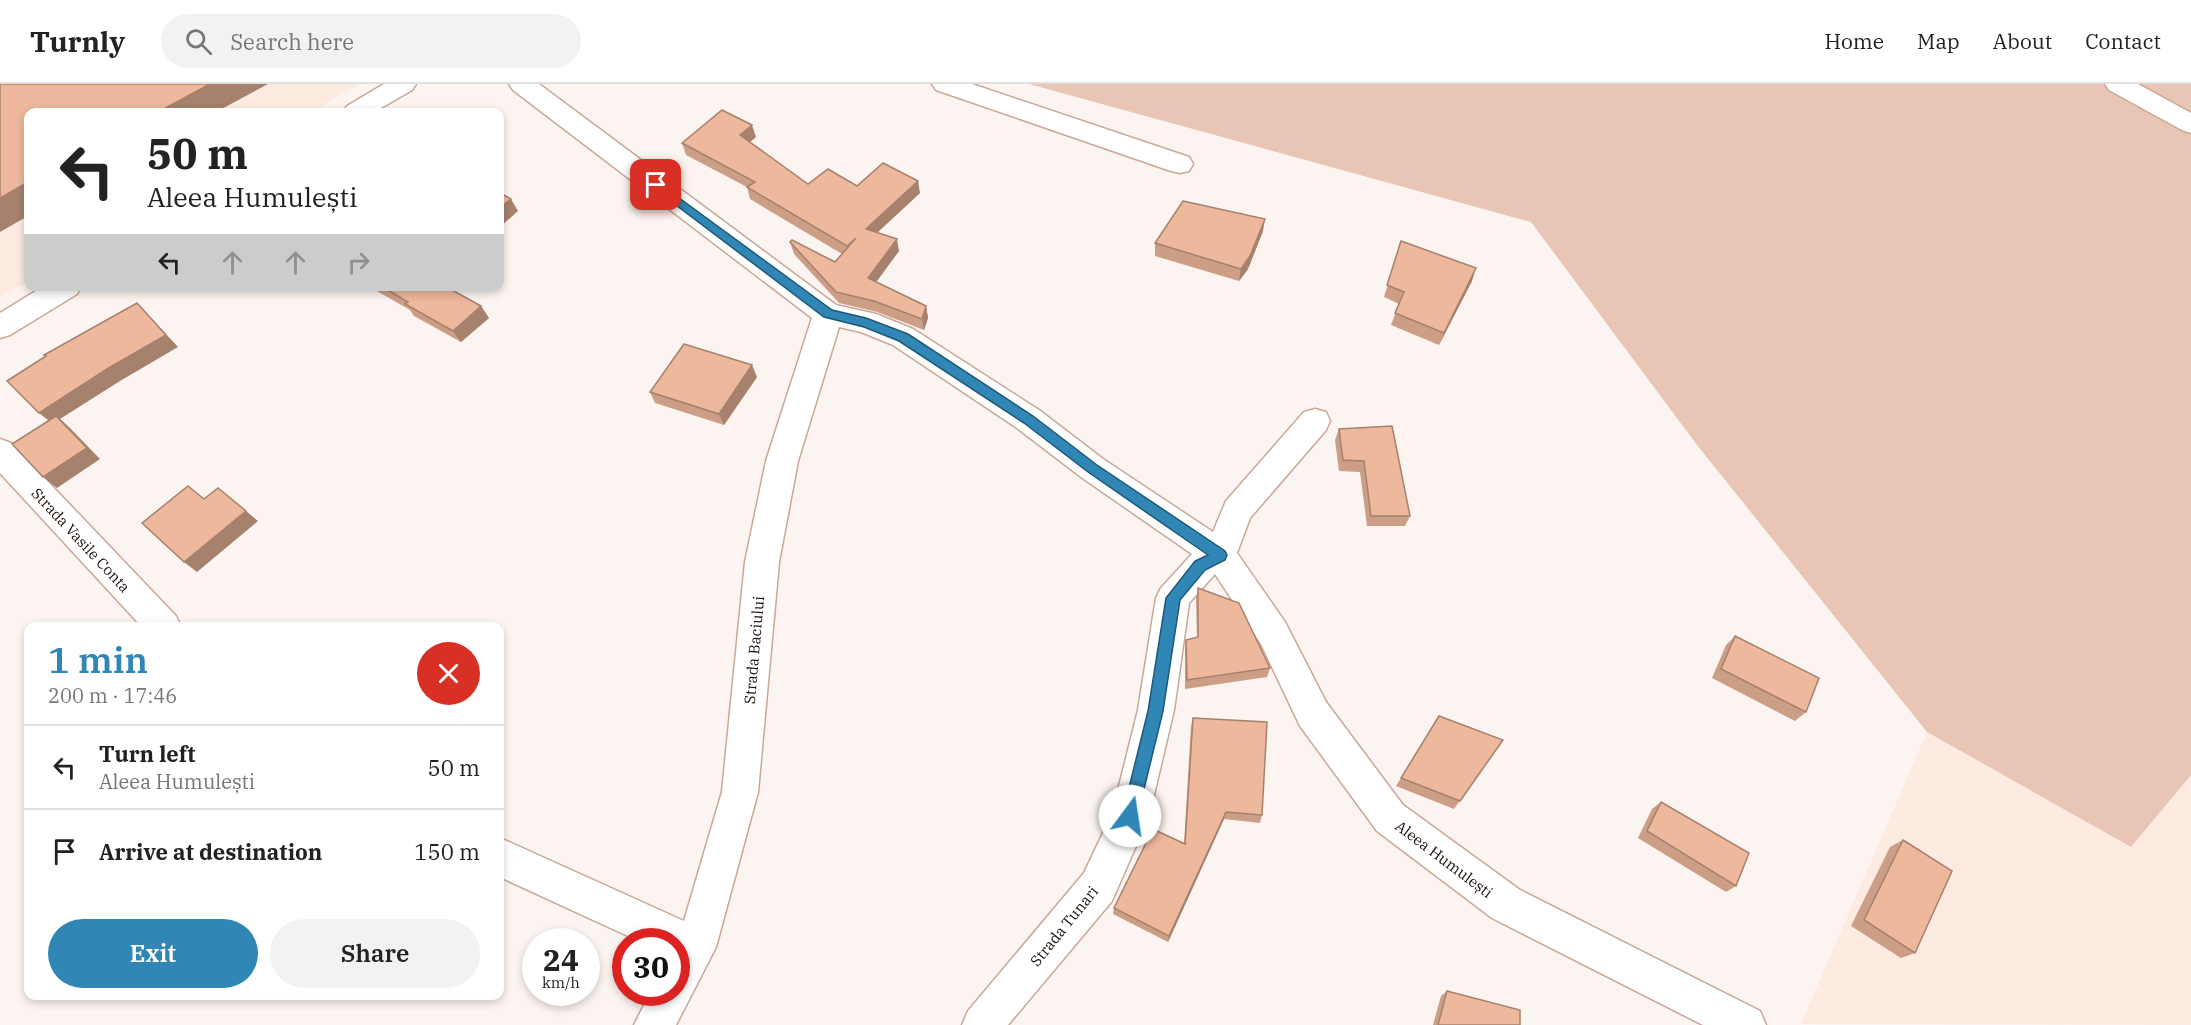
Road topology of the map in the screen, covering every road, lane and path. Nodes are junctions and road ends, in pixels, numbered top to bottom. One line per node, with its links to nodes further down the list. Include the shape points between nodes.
1 (403, 84): 5 (street)
2 (522, 84): 9 (street, Aleea Humulești)
3 (945, 84): 7 (street)
4 (2118, 84): 6 (street)
5 (363, 108)
6 (2191, 124)
7 (1180, 164)
8 (59, 291): 10 (street)
9 (828, 314): 13 (street, Aleea Humulești, via 866,322 903,337 1028,419); 16 (street, Strada Baciului, via 782,461 762,562 740,792)
10 (0, 327)
11 (1316, 421): 13 (street, via 1237,511)
12 (0, 452): 14 (street, Strada Vasile Conta)
13 (1220, 555): 19 (street, Aleea Humulești, via 1273,633 1313,714 1389,818 1506,904); 21 (street, Strada Tunari, via 1200,566 1173,598 1156,711 1130,816 1098,887)
14 (159, 622)
15 (504, 858): 16 (street)
16 (696, 947): 17 (street, Strada Baciului)
17 (690, 958)
18 (665, 1006): 20 (street)
19 (1737, 1023)
20 (654, 1025)
21 (982, 1025)

